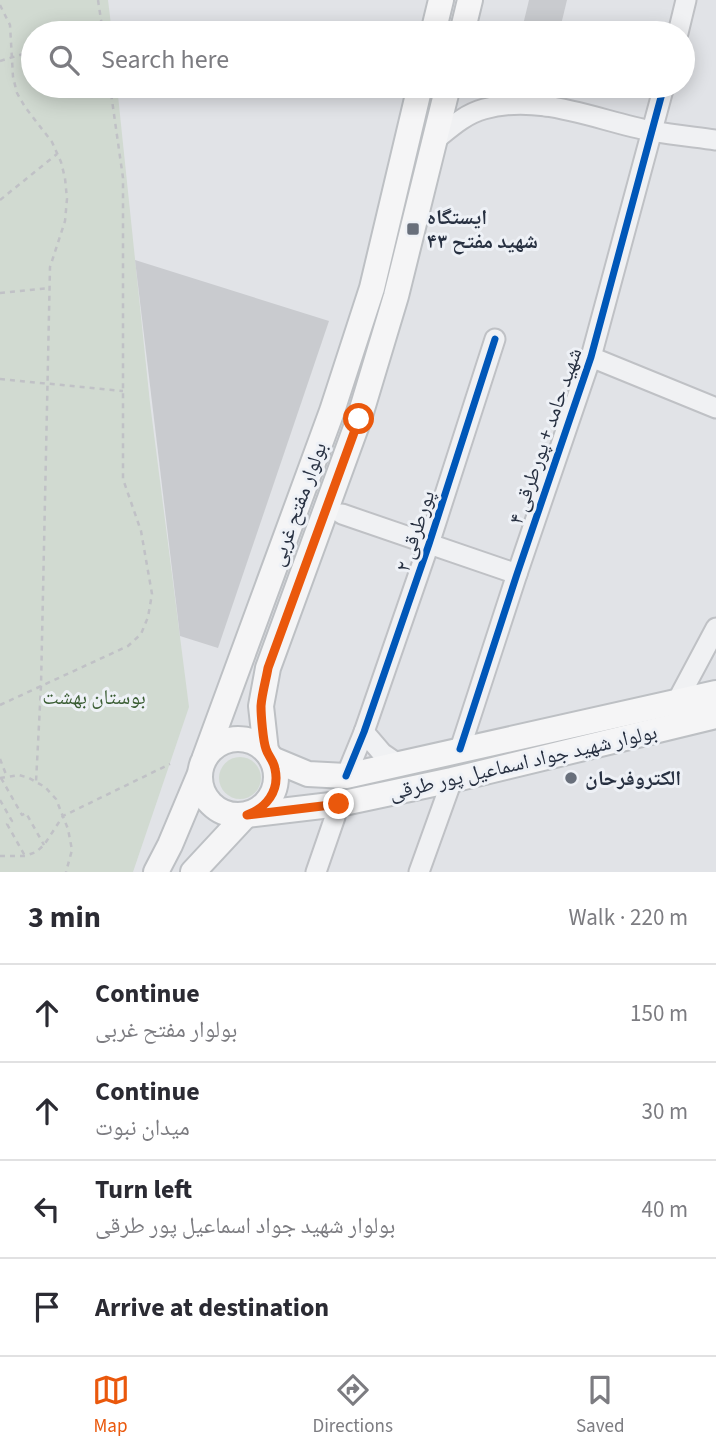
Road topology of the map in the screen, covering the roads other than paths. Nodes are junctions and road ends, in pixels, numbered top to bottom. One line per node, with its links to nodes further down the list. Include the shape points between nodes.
1 (441, 0): 3 (main road)
2 (686, 0): 4 (street)
3 (436, 21)
4 (681, 21)
5 (417, 98): 27 (main road, بولوار مفتح غربی, via 372,288 332,411)
6 (446, 98): 11 (main road, بولوار مفتح غربی)
7 (535, 98): 9 (street)
8 (661, 98): 10 (street, شهید حامد + پورطرقی ۴)
9 (546, 106): 10 (street); 11 (street, via 484,109)
10 (652, 131): 12 (street); 14 (street, شهید حامد + پورطرقی ۴)
11 (435, 140): 25 (main road, بولوار مفتح غربی, via 359,419 268,668 261,706)
12 (716, 140)
13 (495, 339): 17 (street, پورطرقی ۲)
14 (591, 357): 15 (street); 18 (street, شهید حامد + پورطرقی ۴)
15 (716, 408)
16 (342, 514): 17 (street)
17 (429, 544): 18 (street); 23 (street, پورطرقی ۲)
18 (517, 574): 24 (street, شهید حامد + پورطرقی ۴)
19 (716, 628): 21 (street)
20 (716, 693): 21 (main road, بولوار شهید جواد اسماعیل پور طرقی)
21 (676, 703): 24 (main road, بولوار شهید جواد اسماعیل پور طرقی)
22 (716, 716): 29 (main road, بولوار شهید جواد اسماعیل پور طرقی)
23 (364, 732): 26 (street); 28 (street, پورطرقی ۲)
24 (460, 750): 26 (main road, بولوار شهید جواد اسماعیل پور طرقی)
25 (269, 755): 27 (main road, via 249,740 229,739 211,749); 28 (main road, بولوار شهید جواد اسماعیل پور طرقی, via 308,774); 30 (main road, via 275,768 275,789 264,806)
26 (398, 764): 28 (main road, بولوار شهید جواد اسماعیل پور طرقی)
27 (202, 766): 30 (main road, via 200,786 210,804 226,814); 32 (main road, بولوار مفتح غربی)
28 (346, 776)
29 (452, 780): 30 (main road, بولوار شهید جواد اسماعیل پور طرقی, via 339,804); 35 (street)
30 (247, 815): 33 (main road)
31 (335, 817): 34 (street)
32 (156, 872)
33 (194, 872)
34 (316, 872)
35 (419, 872)

